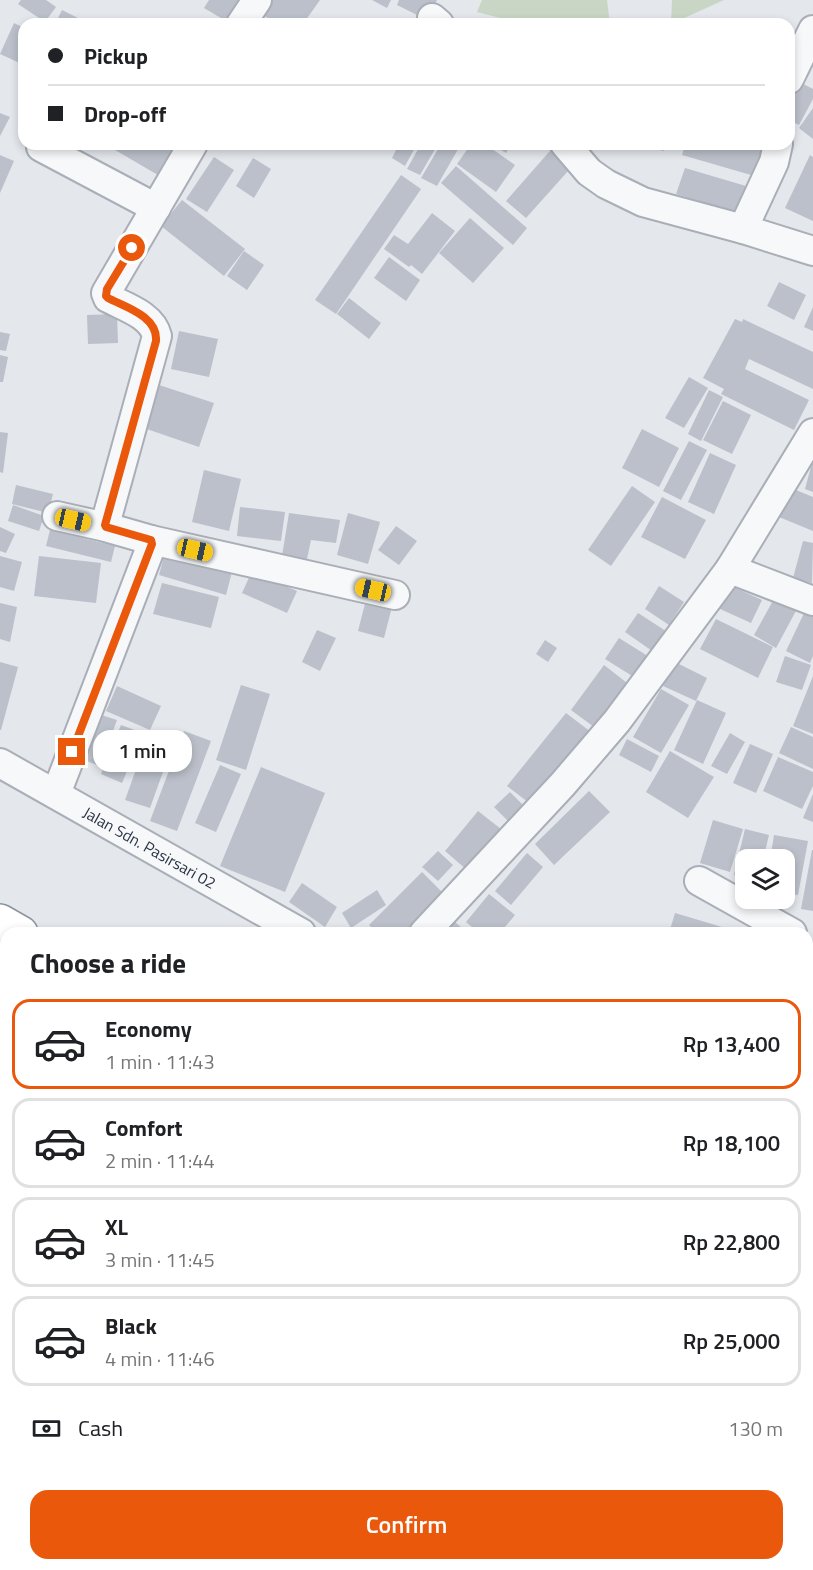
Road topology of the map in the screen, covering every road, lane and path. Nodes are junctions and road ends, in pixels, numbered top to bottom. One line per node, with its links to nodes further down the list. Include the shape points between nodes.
1 (257, 0): 2 (street)
2 (245, 18)
3 (813, 30): 4 (street)
4 (795, 67)
5 (47, 150): 9 (street)
6 (190, 150): 9 (street)
7 (570, 150): 10 (street, via 589,172 643,202)
8 (777, 150): 10 (street)
9 (156, 208): 14 (street, via 106,293 108,298 146,319 157,336)
10 (743, 230): 11 (street)
11 (813, 251)
12 (813, 433): 16 (street)
13 (57, 516): 14 (street)
14 (106, 527): 15 (street)
15 (151, 540): 17 (street); 20 (street)
16 (730, 569): 18 (street); 23 (street, via 617,721)
17 (395, 595)
18 (813, 601)
19 (0, 763): 20 (street, Jalan Sdn. Pasirsari 02)
20 (56, 794): 22 (street, Jalan Sdn. Pasirsari 02)
21 (699, 880): 24 (street)
22 (290, 927)
23 (430, 927)
24 (781, 927)

